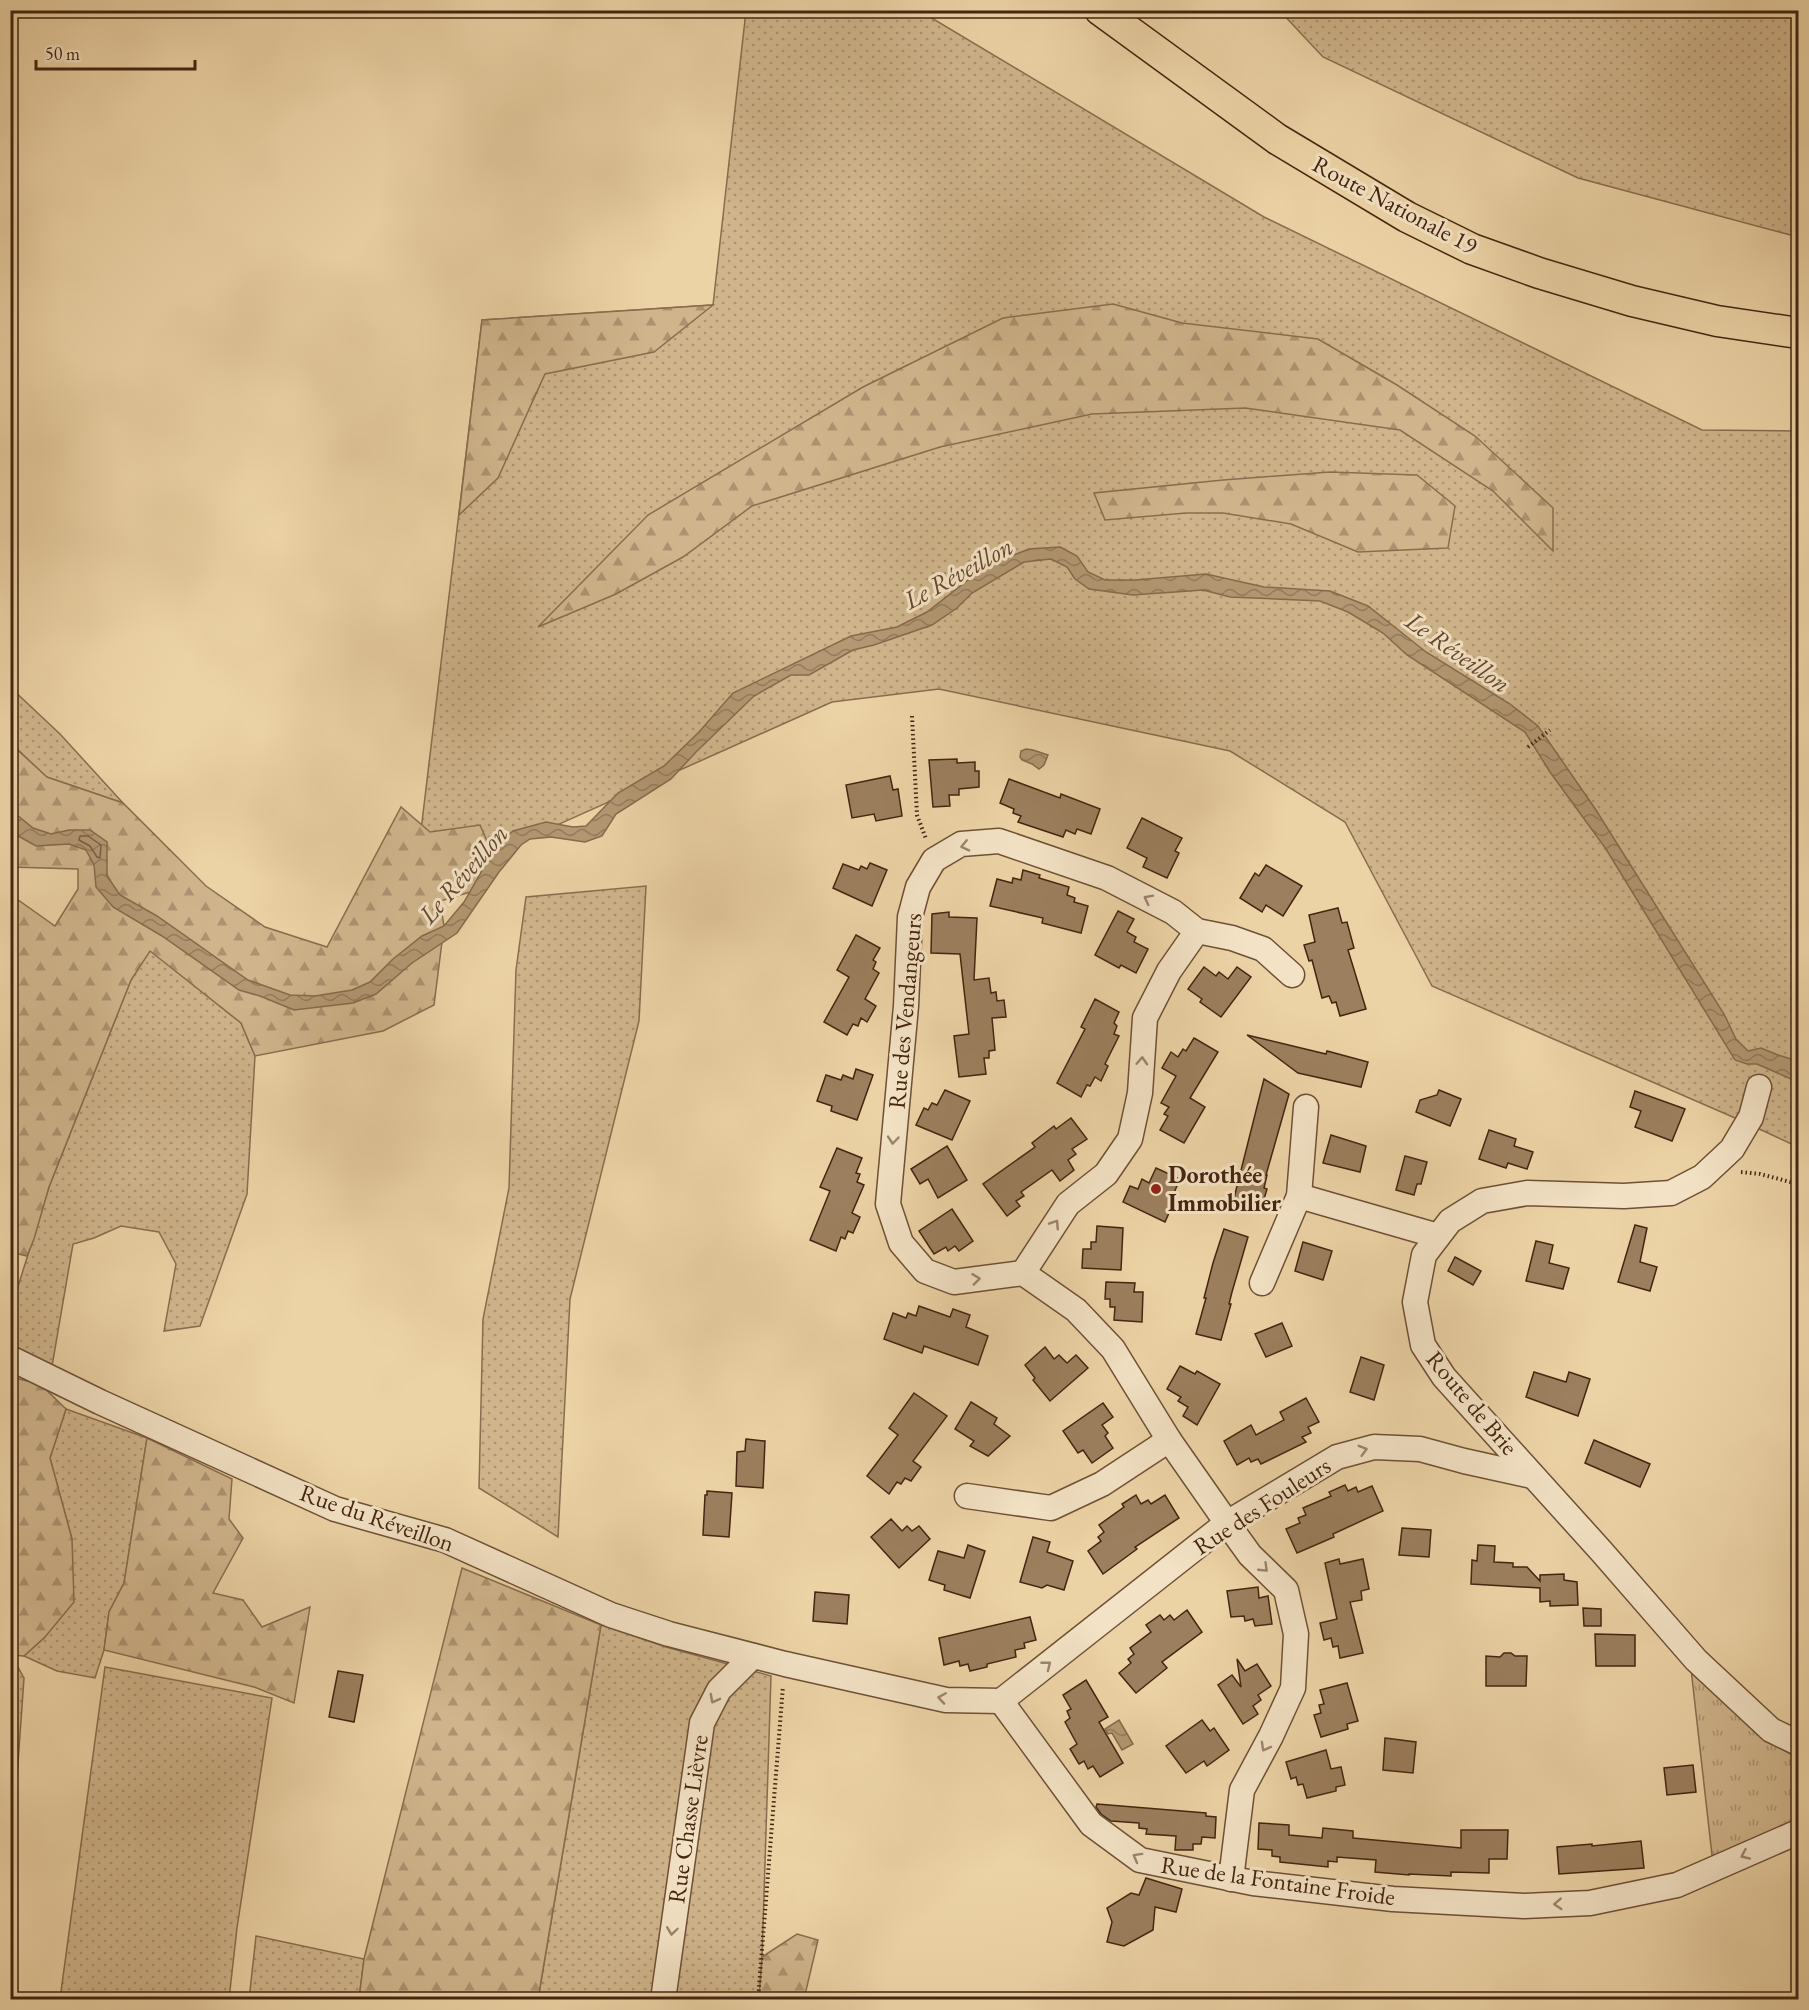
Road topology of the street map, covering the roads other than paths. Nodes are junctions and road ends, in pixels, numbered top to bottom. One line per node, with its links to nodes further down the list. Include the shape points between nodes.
1 (1100, 10): 2 (main road, Route Nationale 19, via 1277,139 1407,217 1472,249 1632,301 1717,321)
2 (1798, 333)
3 (1197, 931): 4 (street, Rue des Vendangeurs, via 1263,949); 9 (street, one-way to 3, via 1068,1204 1106,1174 1130,1139 1140,1093 1144,1018 1169,971); 9 (street, Rue des Vendangeurs, one-way to 9, via 1173,912 1107,878 999,842 961,844 934,860 918,887 910,917 888,1204 901,1244 926,1271 954,1282)
4 (1292, 975)
5 (1759, 1087): 8 (street, Route de Brie, via 1751,1117 1732,1149 1702,1177 1671,1193 1527,1193 1482,1202 1450,1221)
6 (1306, 1107): 7 (street)
7 (1299, 1196): 8 (street); 10 (street)
8 (1438, 1236): 13 (street, Route de Brie, via 1424,1255 1415,1302 1423,1346 1444,1377)
9 (1023, 1273): 12 (street, via 1076,1310 1113,1350)
10 (1262, 1283)
11 (10, 1358): 16 (street, Rue du Réveillon, via 335,1509 445,1540 611,1615)
12 (1169, 1440): 14 (street, via 1102,1484 1051,1508); 15 (street)
13 (1532, 1476): 15 (street, Rue des Fouleurs, one-way to 13, via 1337,1457 1374,1447 1420,1449); 18 (street, Route de Brie, via 1696,1660 1771,1730)
14 (967, 1496)
15 (1227, 1523): 17 (street, Rue des Fouleurs, one-way to 15); 20 (street, one-way to 20, via 1250,1555 1286,1590 1296,1634 1293,1688 1242,1790)
16 (753, 1656): 17 (street, one-way to 16, via 946,1700); 21 (street, Rue Chasse Lièvre, one-way to 21, via 719,1690 702,1723)
17 (1000, 1701): 20 (street, Rue de la Fontaine Froide, one-way to 17, via 1140,1860 1091,1824)
18 (1798, 1743)
19 (1798, 1832): 20 (street, Rue de la Fontaine Froide, one-way to 20, via 1677,1885 1590,1903 1524,1906 1393,1899)
20 (1231, 1879)
21 (663, 2000)

